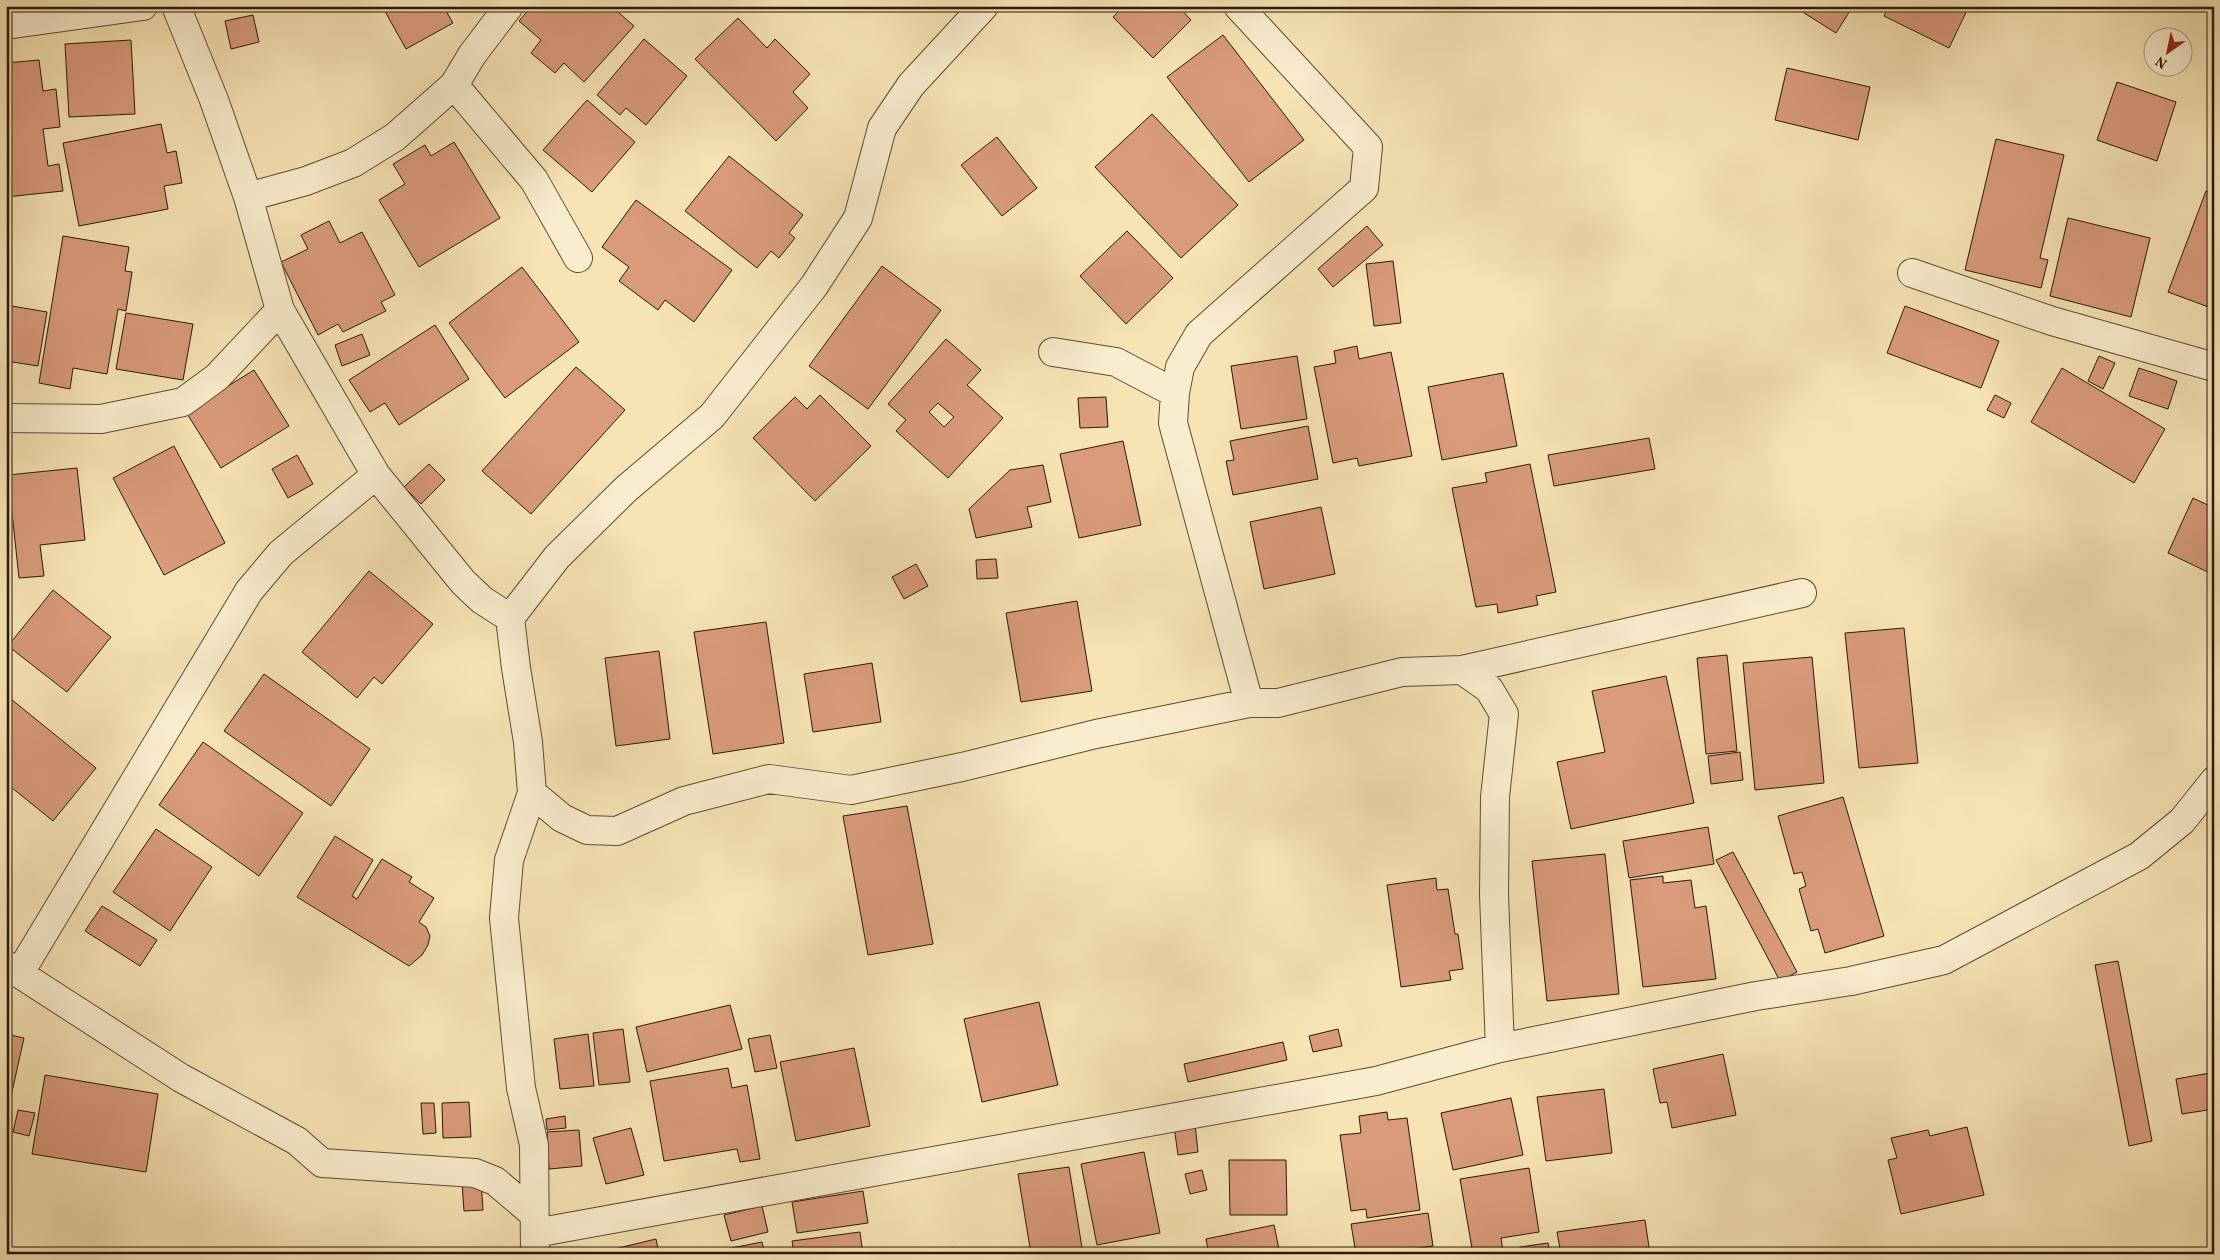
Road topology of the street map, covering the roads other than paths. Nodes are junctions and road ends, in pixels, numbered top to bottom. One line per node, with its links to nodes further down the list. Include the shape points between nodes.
1 (143, 6): 6 (street)
2 (176, 6): 8 (street)
3 (509, 6): 7 (street)
4 (984, 6): 18 (street, via 911,85 882,128 858,218 814,286 712,416 626,489 557,557)
5 (1238, 6): 14 (street, via 1368,147 1364,188 1199,334 1180,367)
6 (6, 25)
7 (454, 85): 8 (street, via 396,137 353,163 306,181); 9 (street, via 534,180)
8 (248, 197): 11 (street)
9 (578, 258)
10 (1912, 272): 13 (street, via 2052,322)
11 (280, 310): 15 (street, via 217,377 183,402 101,419); 16 (street)
12 (1053, 352): 14 (street, via 1116,362)
13 (2214, 367)
14 (1175, 393): 20 (street, via 1173,423)
15 (6, 418)
16 (376, 476): 18 (street, via 463,582 482,600); 23 (street, via 281,553 249,592)
17 (1802, 593): 19 (street)
18 (510, 618): 22 (street)
19 (1462, 670): 20 (street, via 1402,672 1278,703); 24 (street, via 1489,689 1504,714 1495,797 1494,856)
20 (1249, 703): 22 (street, via 851,790 769,779 684,801 617,831 587,830 562,818)
21 (2214, 781): 24 (street, via 2182,821 2139,856 1944,960 1851,982 1756,996)
22 (532, 793): 25 (street, via 508,860 504,918 521,1088 534,1145)
23 (13, 969): 25 (street, via 181,1078 297,1141 322,1163 475,1172 495,1181)
24 (1500, 1048): 25 (street, via 1376,1081)
25 (535, 1233)

